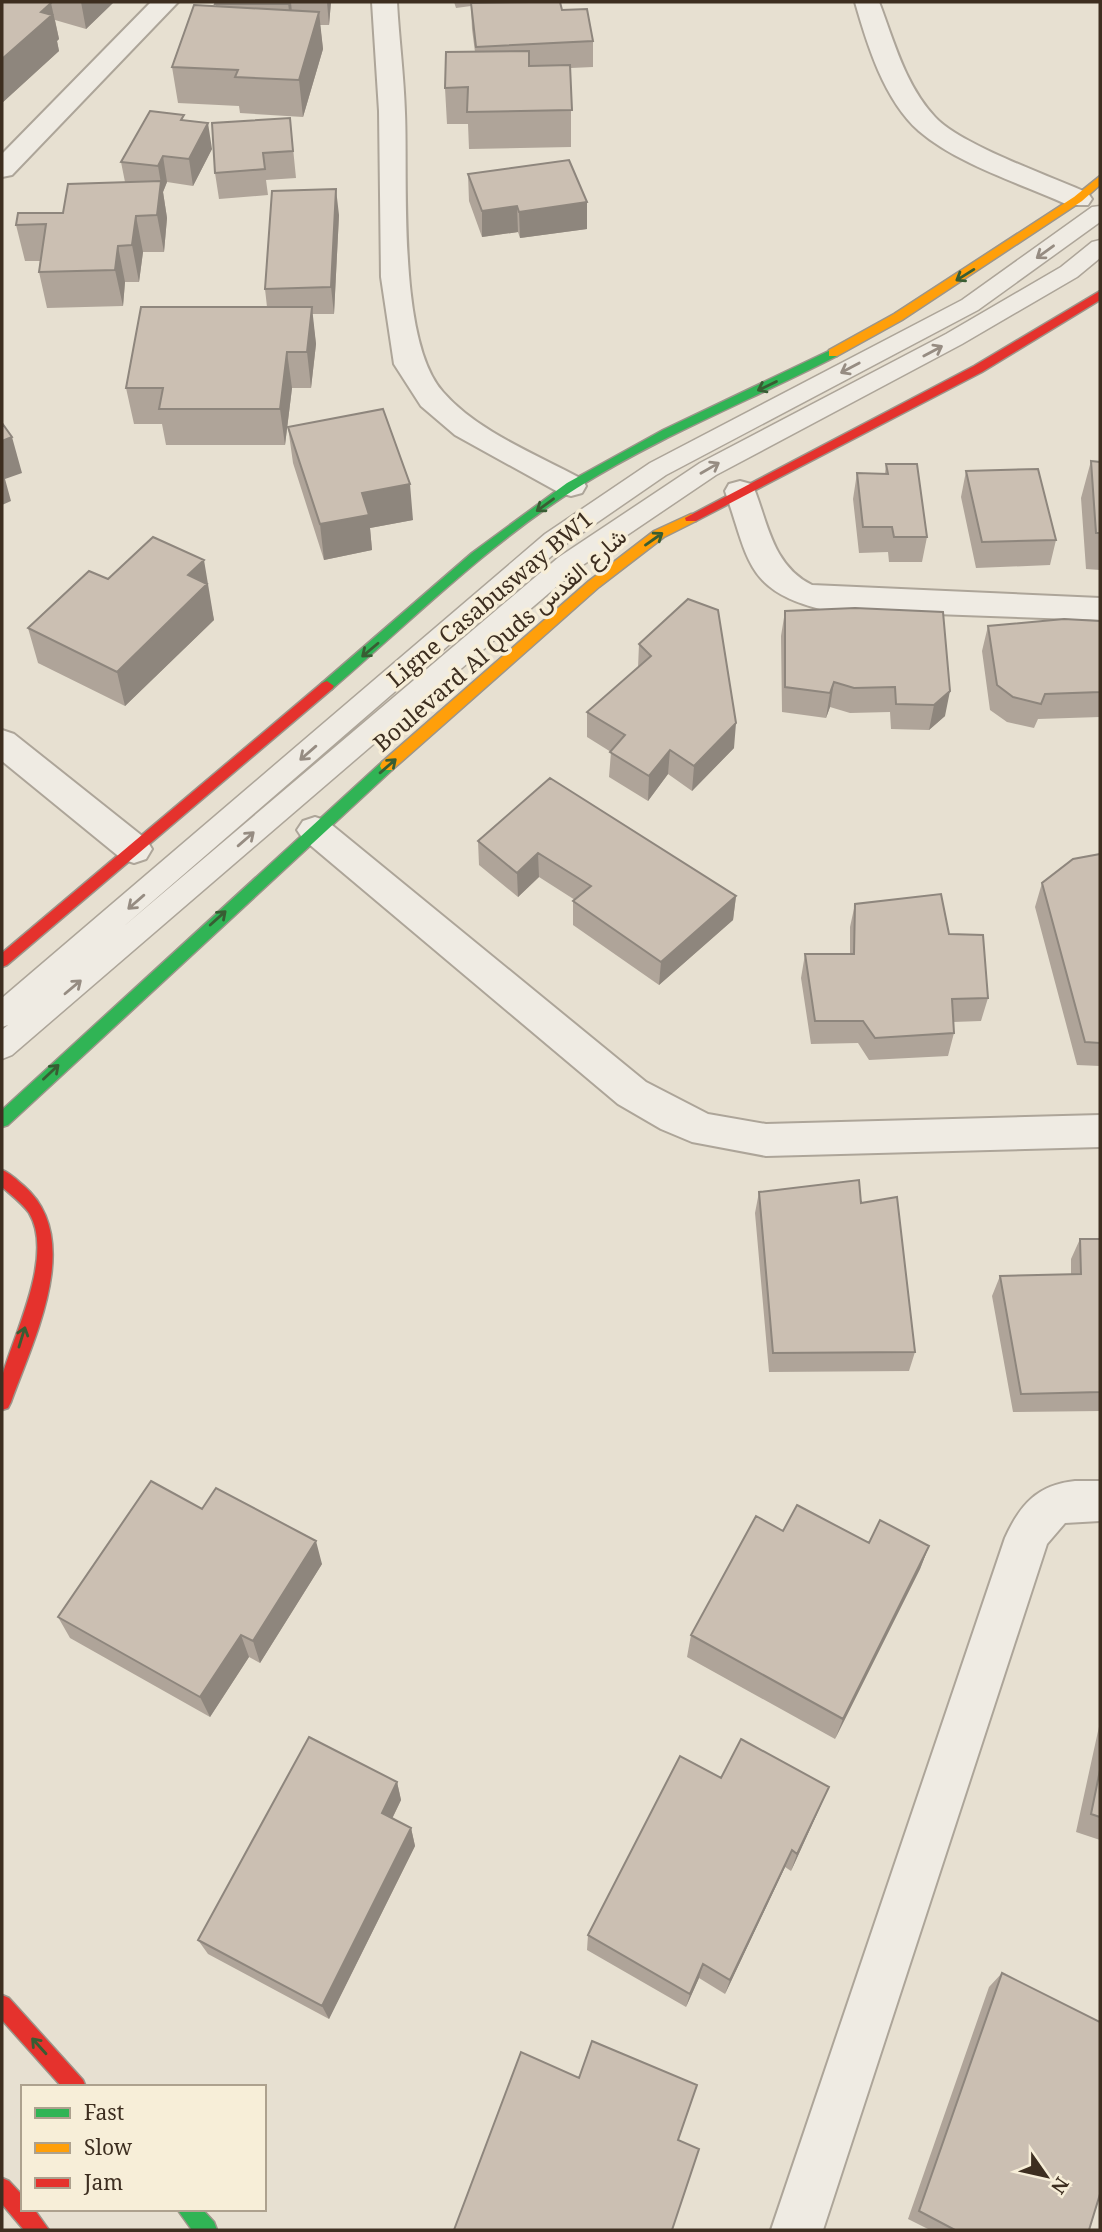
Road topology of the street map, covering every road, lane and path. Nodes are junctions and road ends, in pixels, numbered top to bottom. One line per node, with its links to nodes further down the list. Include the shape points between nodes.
1 (166, 2): 4 (street)
2 (384, 2): 9 (street, via 392,111 395,277 409,364 432,400 467,428)
3 (867, 2): 6 (street, via 887,60 907,98 928,124 956,144)
4 (2, 169)
5 (1100, 179): 6 (main road)
6 (1089, 206): 9 (main road, one-way to 9, via 823,358); 16 (lane, Ligne Casabusway BW1, one-way to 16, via 970,305 658,469 554,540)
7 (1100, 247): 17 (lane, Ligne Casabusway BW1, one-way to 7, via 568,563 708,469 954,339 1069,272)
8 (1100, 295): 10 (main road, Boulevard Al Quds شارع القدس, via 978,369)
9 (571, 486): 14 (main road, one-way to 14, via 517,525)
10 (740, 491): 11 (street, via 772,575 796,593 824,599); 13 (main road, Boulevard Al Quds شارع القدس, one-way to 10, via 594,584 659,534)
11 (1100, 609)
12 (2, 743): 14 (street)
13 (315, 830): 18 (main road, Boulevard Al Quds شارع القدس, one-way to 13); 19 (street, via 632,1093 706,1130 766,1140)
14 (134, 849): 15 (main road)
15 (2, 961)
16 (2, 1014)
17 (2, 1047)
18 (2, 1120)
19 (1100, 1131)
20 (2, 1177): 21 (main road, one-way to 20, via 44,1265 38,1215)
21 (2, 1402)
22 (1100, 1501): 31 (street, via 1060,1502 1037,1515 1027,1538)
23 (2, 2005): 24 (main road, one-way to 23)
24 (74, 2085)
25 (2, 2188): 26 (main road)
26 (21, 2210)
27 (22, 2211): 29 (main road)
28 (189, 2211): 30 (main road)
29 (38, 2230)
30 (206, 2230)
31 (797, 2230)

